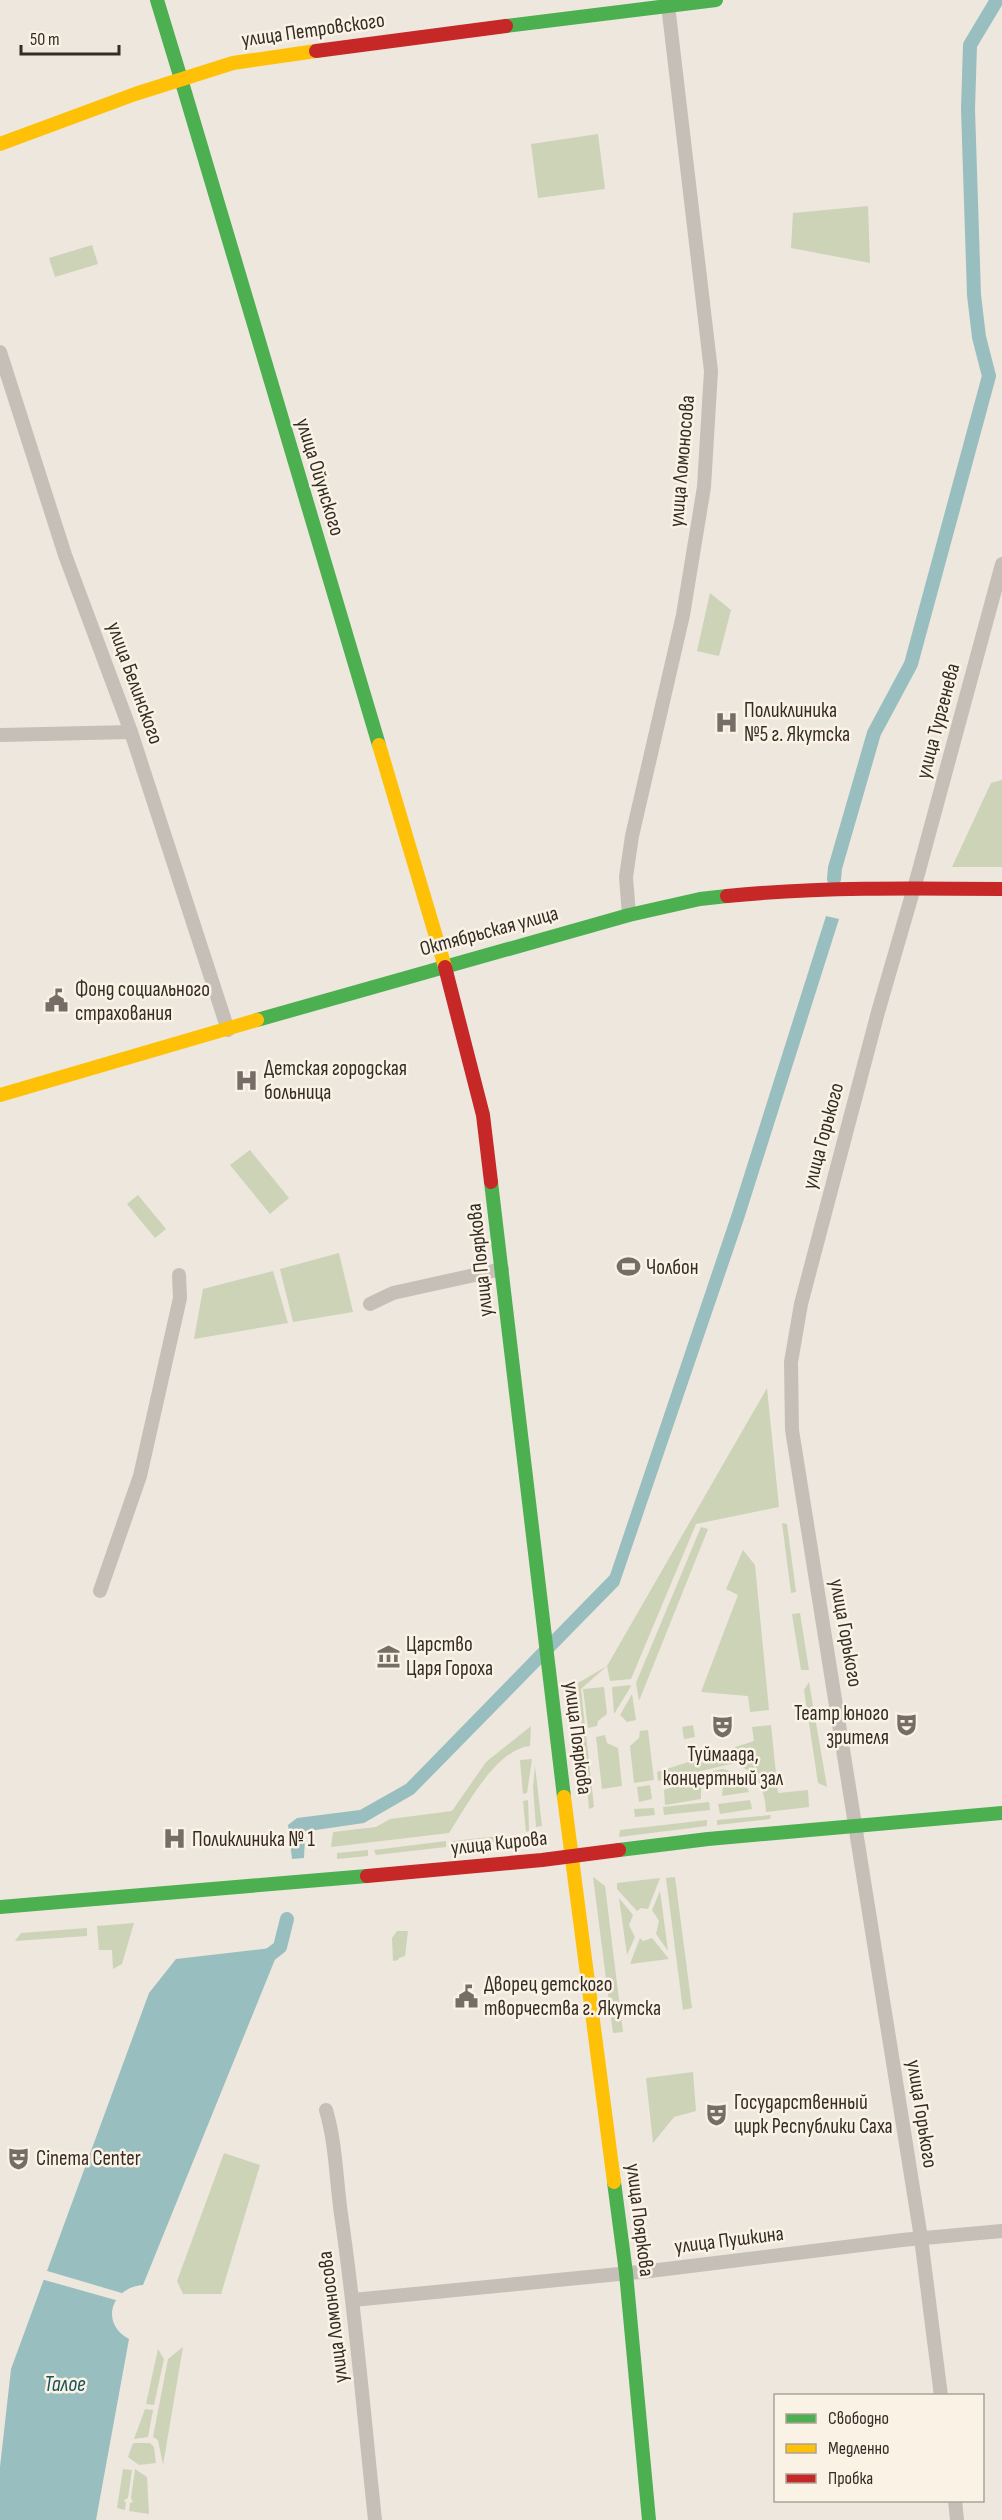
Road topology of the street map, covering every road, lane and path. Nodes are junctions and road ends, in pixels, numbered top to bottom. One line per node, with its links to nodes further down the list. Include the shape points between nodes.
1 (157, 0): 4 (main road, улица Ойунского)
2 (716, 0): 3 (main road, улица Петровского)
3 (668, 5): 4 (main road, улица Петровского, via 233,63); 12 (street, улица Ломоносова, via 711,371 704,487 683,615 632,836 626,877)
4 (181, 79): 5 (main road, улица Петровского); 13 (main road, улица Ойунского)
5 (0, 144)
6 (0, 352): 8 (street, улица Белинского, via 65,555)
7 (1002, 564): 10 (street, улица Тургенева)
8 (131, 732): 9 (street); 14 (street, улица Белинского)
9 (0, 735)
10 (914, 888): 11 (main road, Октябрьская улица); 12 (main road, Октябрьская улица, via 768,892 700,899); 21 (street, улица Горького, via 836,1168 801,1305 791,1362 792,1430)
11 (1002, 889)
12 (629, 915): 13 (main road, Октябрьская улица)
13 (444, 965): 14 (main road, Октябрьская улица); 16 (main road, улица Пояркова, via 483,1115)
14 (228, 1030): 15 (main road, Октябрьская улица)
15 (0, 1095)
16 (502, 1269): 18 (street, via 393,1293); 22 (main road, улица Пояркова)
17 (180, 1275): 19 (street, via 180,1298 140,1476)
18 (370, 1304)
19 (100, 1591)
20 (1002, 1814): 21 (main road, улица Кирова)
21 (856, 1826): 22 (main road, улица Кирова); 26 (street, улица Горького)
22 (572, 1856): 23 (main road, улица Кирова); 27 (main road, улица Пояркова)
23 (0, 1907)
24 (326, 2110): 28 (street, улица Ломоносова, via 334,2137)
25 (1002, 2231): 26 (street, улица Пушкина)
26 (921, 2238): 27 (street, улица Пушкина); 29 (street, улица Горького)
27 (626, 2273): 28 (street, улица Пушкина); 32 (main road, улица Пояркова)
28 (353, 2300): 31 (street, улица Ломоносова)
29 (941, 2394)
30 (955, 2502): 33 (street)
31 (375, 2520)
32 (650, 2520)
33 (957, 2520)

